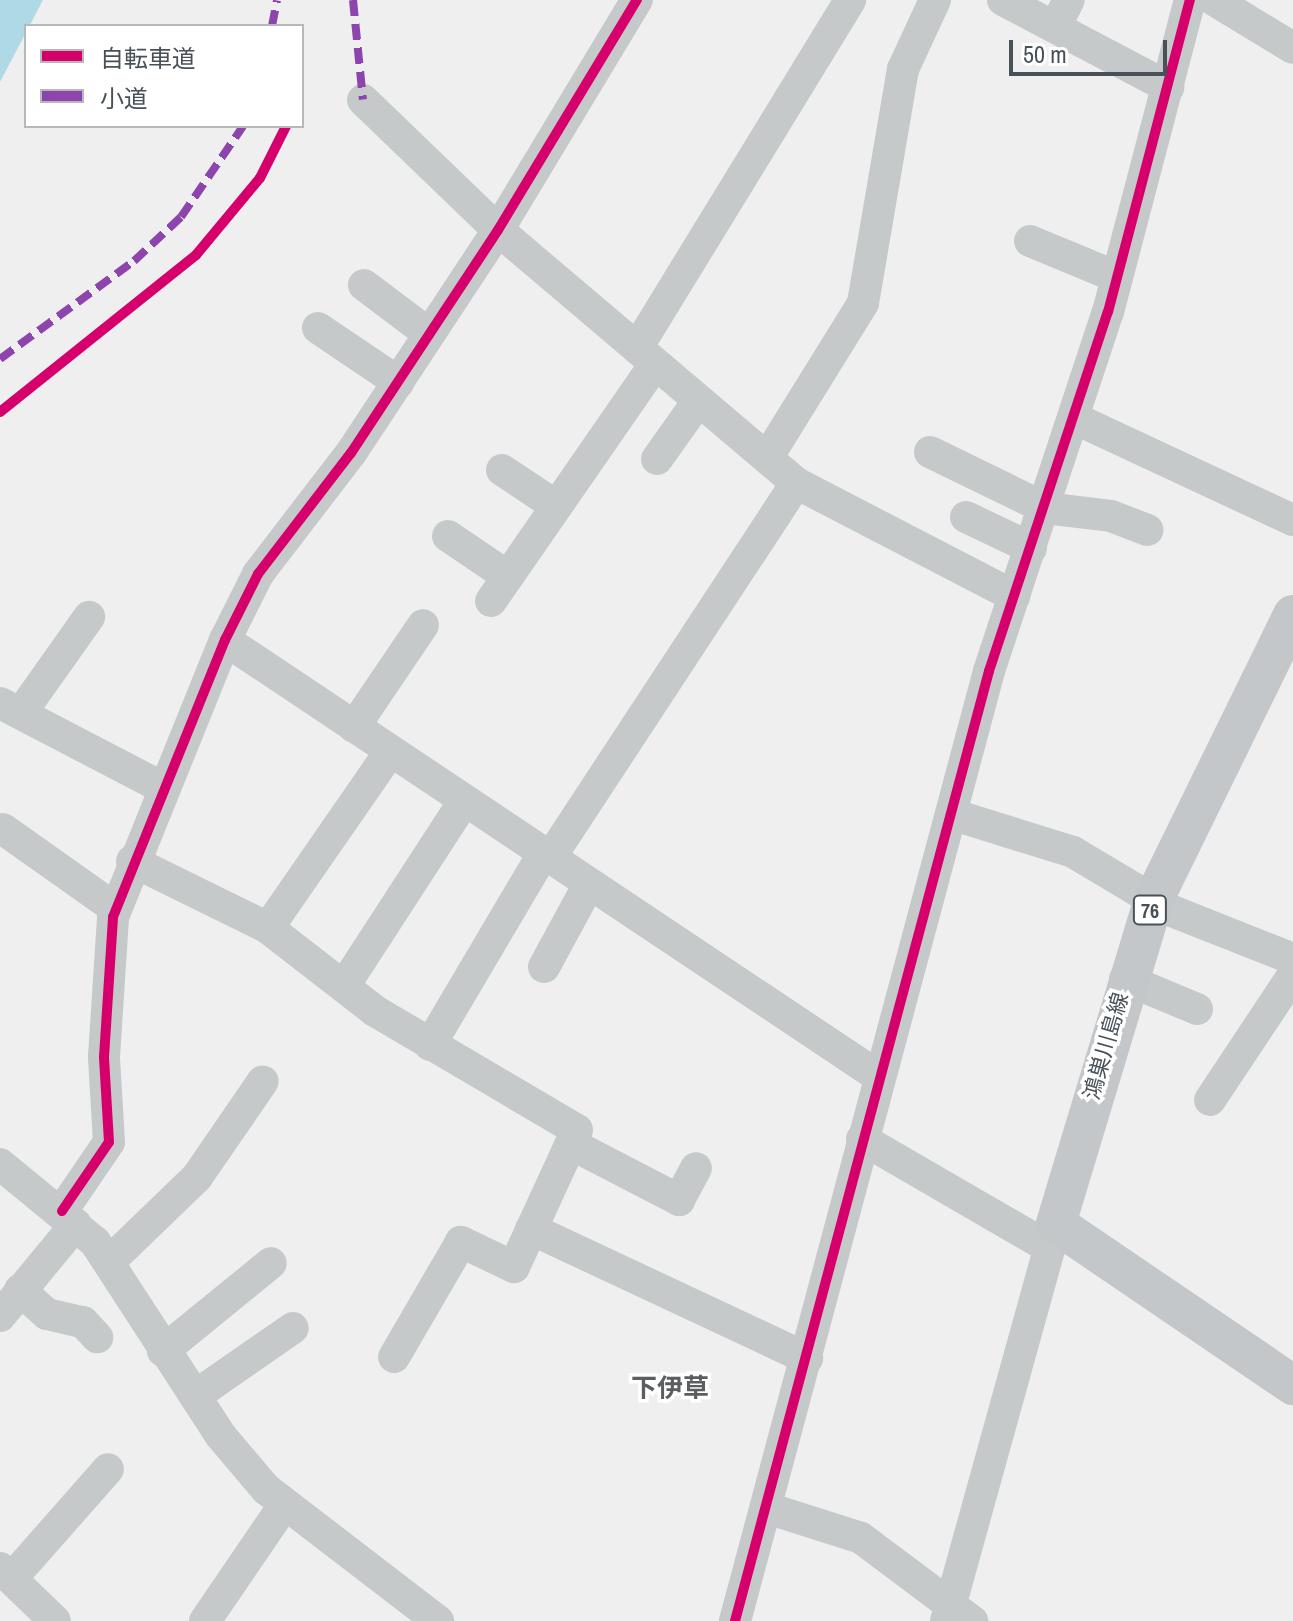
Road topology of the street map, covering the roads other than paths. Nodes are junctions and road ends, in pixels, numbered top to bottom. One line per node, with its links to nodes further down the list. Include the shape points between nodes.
1 (637, 0): 11 (street)
2 (850, 0): 17 (street)
3 (935, 0): 22 (street, via 903,69 863,303)
4 (1003, 0): 7 (street)
5 (1190, 0): 9 (street)
6 (1214, 0): 8 (street)
7 (1062, 13): 9 (street)
8 (1293, 48)
9 (1168, 87): 13 (street)
10 (363, 100): 11 (street)
11 (498, 230): 16 (street); 17 (street)
12 (1030, 241): 13 (street)
13 (1117, 277): 20 (street)
14 (364, 285): 16 (street)
15 (318, 328): 18 (street)
16 (429, 334): 18 (street)
17 (646, 356): 19 (street); 26 (street)
18 (398, 382): 37 (street, via 258,574)
19 (699, 400): 22 (street); 23 (street)
20 (1076, 419): 27 (street); 29 (street)
21 (930, 452): 27 (street)
22 (767, 458): 25 (street)
23 (657, 459)
24 (502, 470): 26 (street)
25 (796, 483): 33 (street); 45 (street)
26 (556, 506): 31 (street, via 499,589)
27 (1045, 508): 30 (street, via 1111,516); 32 (street)
28 (966, 517): 32 (street)
29 (1293, 520)
30 (1147, 530)
31 (448, 536)
32 (1031, 548): 33 (street)
33 (1014, 596): 43 (street)
34 (1293, 615): 48 (main road, 鴻巣川島線 / 76)
35 (89, 617): 38 (street)
36 (423, 625): 39 (street)
37 (225, 640): 39 (street); 41 (street)
38 (10, 708): 41 (street)
39 (354, 727): 40 (street)
40 (389, 753): 42 (street); 50 (street)
41 (163, 788): 46 (street)
42 (464, 801): 45 (street); 55 (street)
43 (951, 814): 48 (street, via 1073,852); 58 (street)
44 (3, 829): 49 (street)
45 (546, 856): 47 (street); 57 (street)
46 (132, 861): 49 (street); 50 (street)
47 (589, 884): 52 (street); 58 (street)
48 (1154, 899): 51 (street); 54 (main road, 鴻巣川島線 / 76)
49 (116, 909): 65 (street, via 104,1057 109,1142)
50 (268, 928): 55 (street)
51 (1293, 959)
52 (544, 967)
53 (1293, 975): 60 (street)
54 (1125, 979): 56 (street); 67 (main road, 鴻巣川島線 / 76)
55 (344, 986): 57 (street)
56 (1197, 1009)
57 (430, 1045): 62 (street, via 577,1130)
58 (878, 1076): 61 (street)
59 (263, 1081): 68 (street, via 197,1177)
60 (1210, 1100)
61 (862, 1139): 67 (street); 76 (street)
62 (571, 1144): 64 (street, via 679,1200); 66 (street)
63 (0, 1164): 65 (street)
64 (696, 1168)
65 (69, 1217): 68 (street); 70 (street)
66 (531, 1229): 75 (street, via 514,1267 461,1242); 76 (street)
67 (1053, 1236): 77 (main road); 83 (street)
68 (109, 1262): 74 (street)
69 (271, 1263): 74 (street)
70 (20, 1290): 71 (street); 73 (street, via 47,1314 83,1322)
71 (0, 1316)
72 (293, 1328): 78 (street)
73 (97, 1337)
74 (163, 1351): 78 (street)
75 (394, 1357)
76 (807, 1358): 81 (street)
77 (1293, 1385)
78 (195, 1396): 80 (street, via 240,1460)
79 (108, 1469): 82 (street)
80 (284, 1505): 85 (street); 86 (street, via 375,1566)
81 (767, 1508): 83 (street, via 861,1538); 87 (street)
82 (6, 1573): 84 (street)
83 (956, 1615)
84 (55, 1620)
85 (205, 1621)
86 (438, 1621)
87 (735, 1621)

